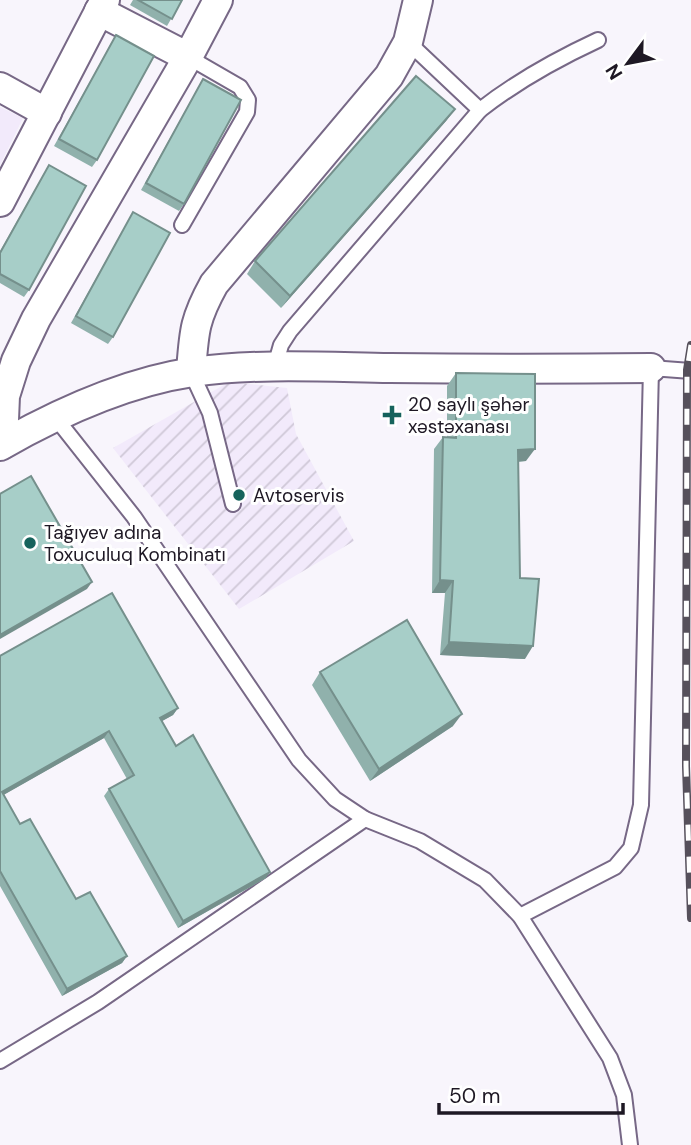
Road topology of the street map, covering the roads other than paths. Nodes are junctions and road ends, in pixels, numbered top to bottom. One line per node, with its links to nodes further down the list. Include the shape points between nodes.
1 (218, 0): 6 (street)
2 (418, 0): 5 (street)
3 (102, 5): 6 (street); 9 (street)
4 (598, 40): 8 (lane, via 547,64)
5 (408, 42): 8 (lane); 15 (street, via 389,76 214,284 198,312)
6 (188, 57): 11 (lane, via 240,87 248,100 247,112); 17 (street, via 16,361 5,396)
7 (0, 87): 9 (street)
8 (480, 110): 12 (lane, via 290,331)
9 (47, 113): 10 (street)
10 (0, 202)
11 (182, 225)
12 (275, 366): 13 (street); 15 (street)
13 (651, 368): 14 (lane); 20 (lane, via 641,805 631,848 615,867)
14 (691, 371)
15 (191, 372): 16 (street); 18 (lane, via 209,413)
16 (55, 417): 17 (street); 19 (lane, via 134,517 299,760 335,799)
17 (2, 445)
18 (233, 503)
19 (365, 819): 20 (lane, via 420,841 485,880); 21 (lane, via 98,1002)
20 (520, 916): 22 (lane, via 610,1058 624,1095)
21 (0, 1061)
22 (630, 1145)

